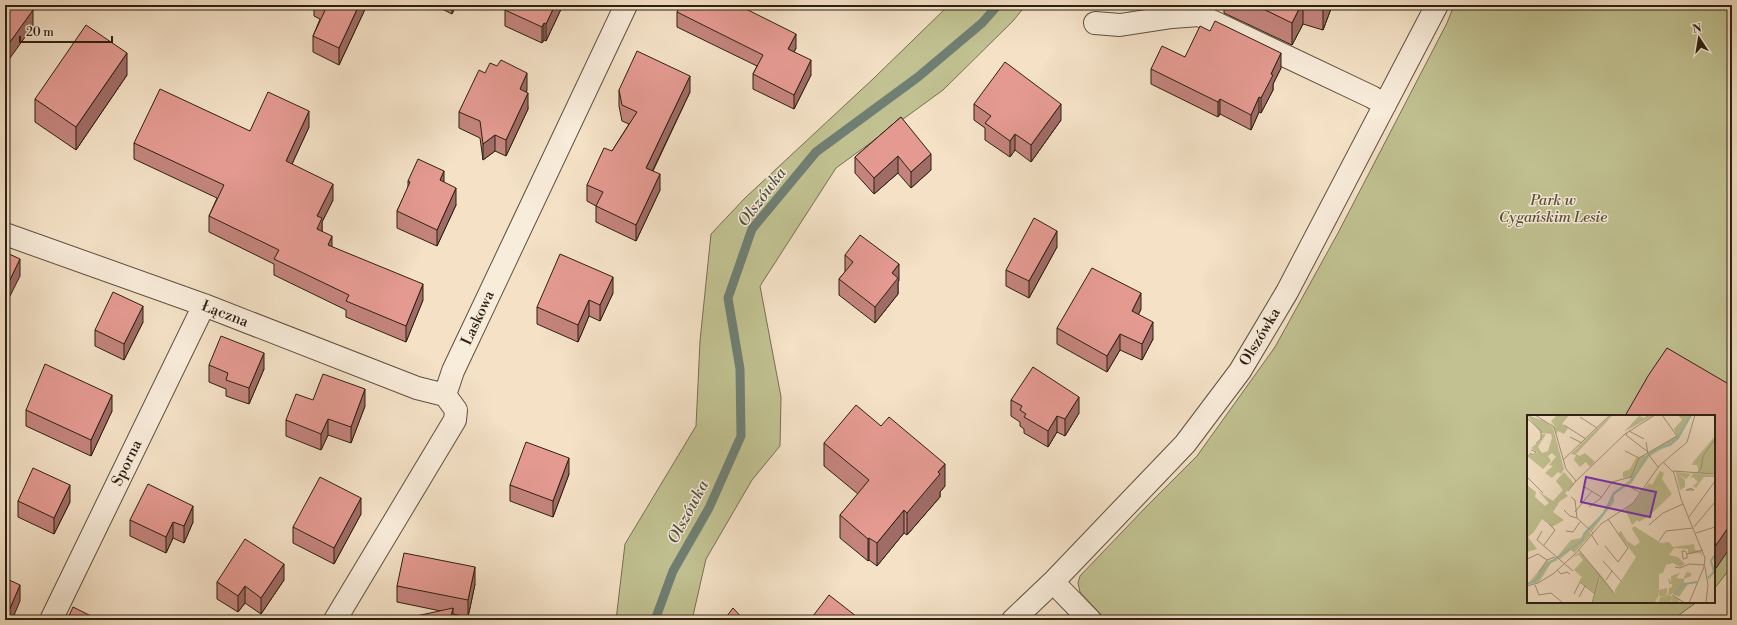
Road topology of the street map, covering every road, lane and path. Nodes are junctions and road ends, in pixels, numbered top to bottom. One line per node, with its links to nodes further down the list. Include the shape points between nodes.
1 (626, 5): 8 (street, Laskowa, via 453,371)
2 (1437, 5): 5 (street, Olszówka)
3 (1195, 10): 4 (street, via 1172,17 1120,25); 5 (street)
4 (1095, 23)
5 (1385, 105): 9 (street, Olszówka, via 1287,292 1240,371 1185,444)
6 (5, 234): 7 (street, Łączna)
7 (204, 305): 8 (street, Łączna, via 417,388); 10 (street, Sporna)
8 (445, 395): 11 (street, via 456,410 453,424)
9 (1053, 582): 12 (street, Olszówka); 13 (street)
10 (51, 620)
11 (335, 620)
12 (1013, 620)
13 (1090, 620)

